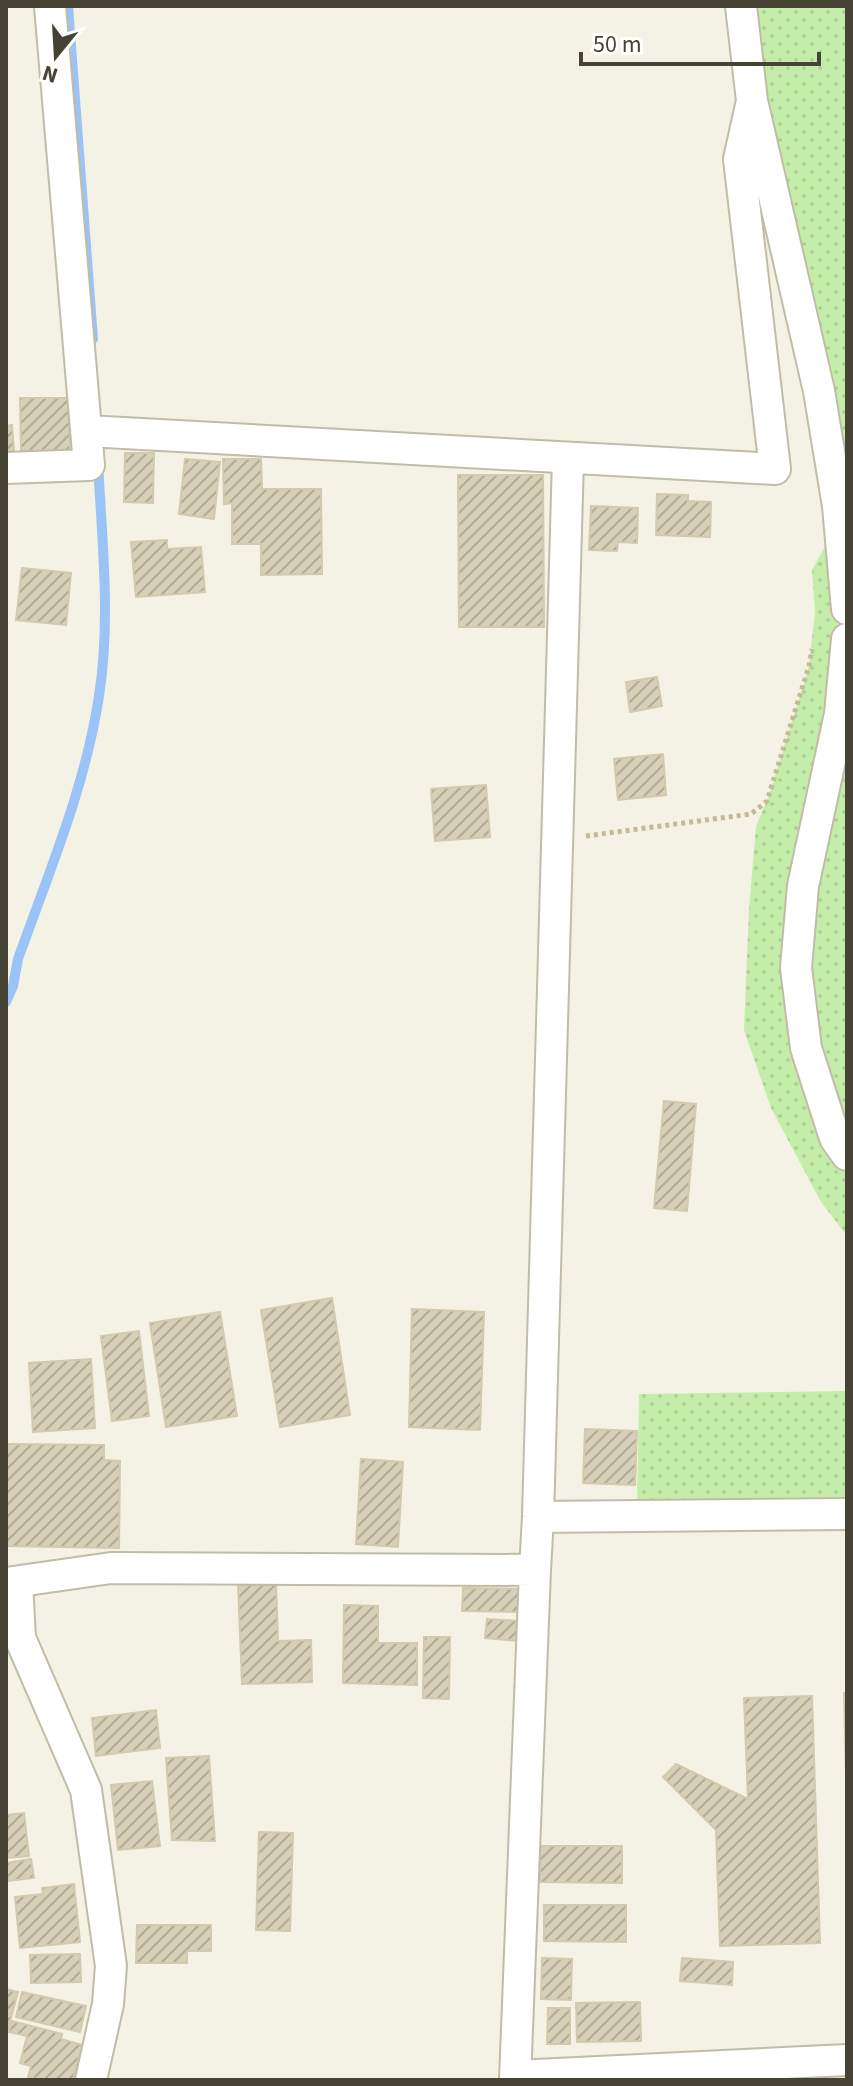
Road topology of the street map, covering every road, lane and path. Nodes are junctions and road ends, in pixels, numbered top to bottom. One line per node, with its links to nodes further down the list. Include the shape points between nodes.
1 (50, 6): 4 (street)
2 (741, 6): 3 (street)
3 (752, 101): 5 (street, via 739,159 775,469); 7 (street, via 819,391 838,506)
4 (87, 431): 5 (street); 6 (street, via 89,465)
5 (568, 459): 10 (street)
6 (6, 468)
7 (847, 609)
8 (847, 639): 11 (street, via 840,714 803,886 796,968 806,1048 835,1138)
9 (814, 641): 10 (path, via 767,801 751,814)
10 (557, 840): 13 (street)
11 (847, 1155)
12 (847, 1514): 13 (street)
13 (538, 1517): 14 (street)
14 (535, 1570): 15 (street, via 111,1568); 17 (street)
15 (12, 1583): 18 (street, via 20,1638 86,1790 111,1966)
16 (847, 2060): 17 (street)
17 (515, 2078)
18 (91, 2080)

